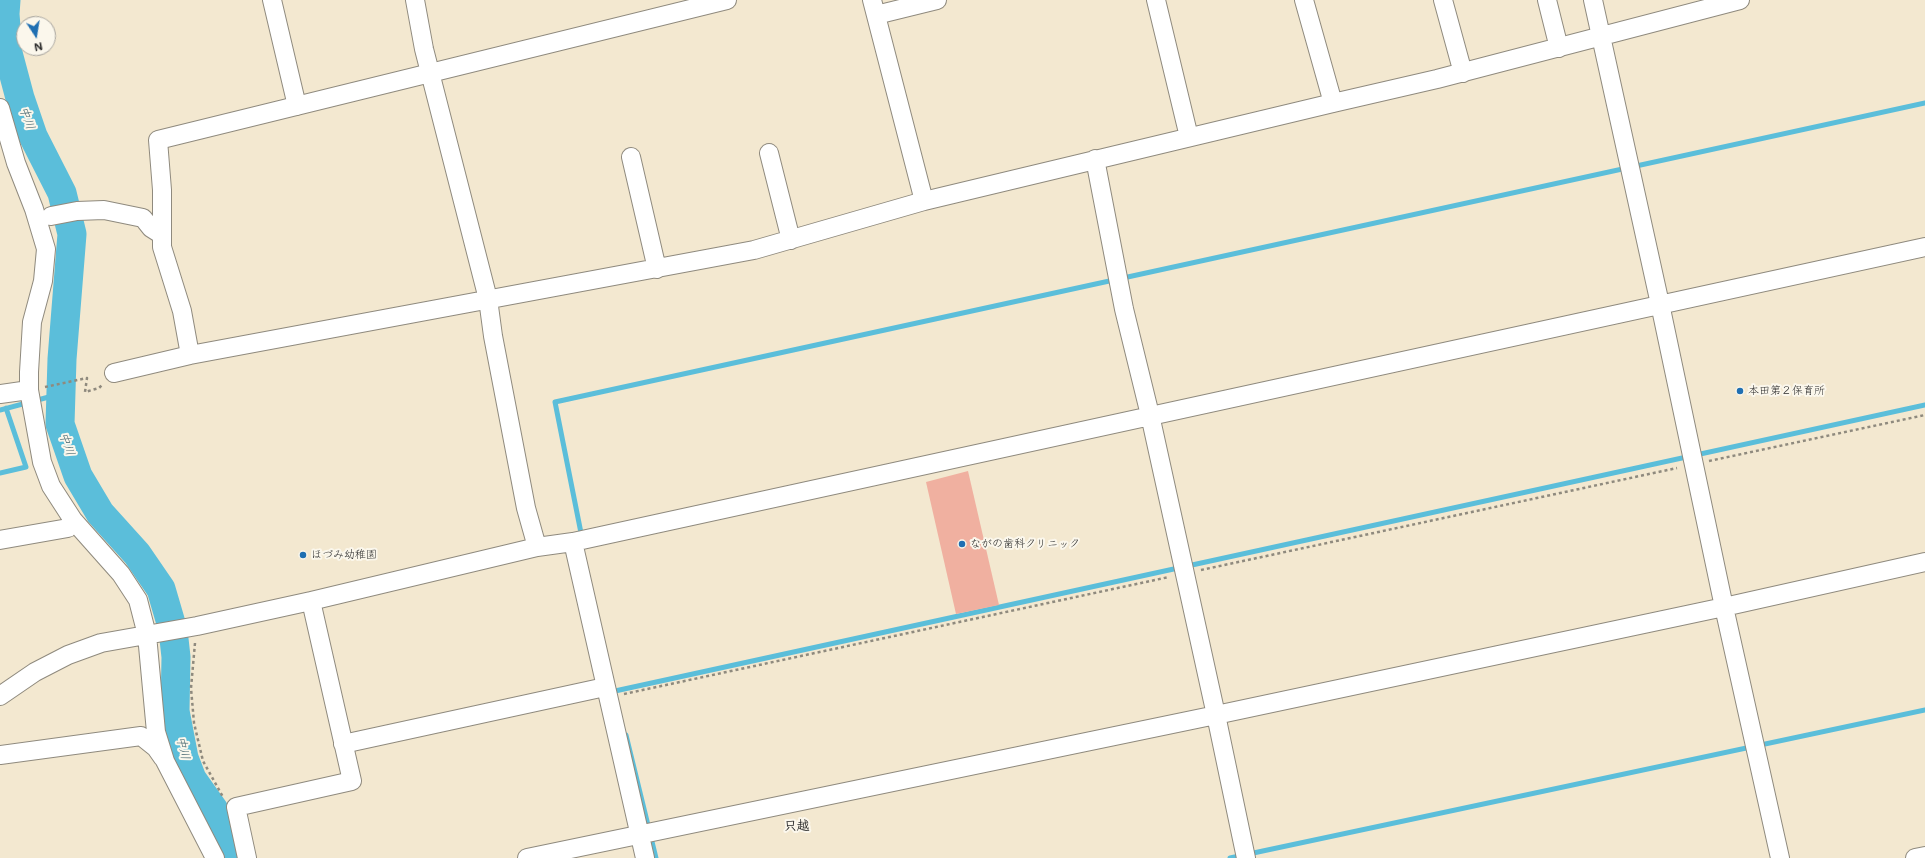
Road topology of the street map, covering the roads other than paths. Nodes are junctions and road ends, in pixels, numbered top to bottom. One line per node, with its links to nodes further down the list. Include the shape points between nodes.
1 (272, 0): 17 (street)
2 (415, 0): 14 (street)
3 (726, 0): 14 (street)
4 (937, 0): 11 (street)
5 (1156, 0): 19 (street)
6 (1304, 0): 16 (street)
7 (1443, 0): 15 (street)
8 (1547, 0): 13 (street)
9 (1593, 0): 12 (street)
10 (1735, 1): 12 (street)
11 (874, 8): 25 (street)
12 (1602, 37): 13 (street); 34 (street)
13 (1559, 48): 15 (street)
14 (430, 73): 17 (street); 33 (street)
15 (1463, 73): 16 (street)
16 (1333, 102): 19 (street)
17 (297, 106): 24 (street, via 158,140)
18 (0, 108): 20 (street)
19 (1189, 137): 23 (street)
20 (11, 146): 26 (street, via 18,152 42,200); 31 (street)
21 (769, 153): 29 (street)
22 (631, 157): 32 (street)
23 (1095, 160): 25 (street); 39 (street, via 1124,309)
24 (161, 175): 27 (street, via 151,206); 28 (street)
25 (924, 201): 29 (street)
26 (55, 215): 27 (street, via 104,210); 31 (street)
27 (143, 218): 28 (street, via 151,228)
28 (162, 235): 35 (street, via 162,246 182,311)
29 (791, 240): 32 (street)
30 (1925, 247): 34 (street)
31 (46, 249): 37 (street, via 43,281 32,322)
32 (657, 269): 33 (street)
33 (488, 299): 35 (street); 43 (street, via 525,501)
34 (1660, 304): 39 (street); 46 (street)
35 (190, 355): 36 (street)
36 (114, 373)
37 (29, 390): 38 (street); 47 (street, via 42,462 51,486 73,520 121,574 138,600)
38 (0, 394)
39 (1150, 415): 42 (street); 50 (street)
40 (68, 528): 41 (street)
41 (0, 540)
42 (573, 542): 43 (street); 48 (street)
43 (537, 547): 45 (street)
44 (1925, 562): 46 (street)
45 (311, 601): 47 (street); 51 (street)
46 (1724, 607): 50 (street); 61 (street)
47 (147, 635): 49 (street, via 101,643 68,654 35,672); 53 (street, via 156,732)
48 (606, 692): 51 (street); 54 (street)
49 (0, 696)
50 (1216, 715): 54 (street); 60 (street)
51 (344, 744): 57 (street, via 352,781 236,807)
52 (0, 755): 53 (street, via 141,736 156,748)
53 (165, 761): 56 (street)
54 (640, 834): 58 (street); 59 (street)
55 (1925, 856): 62 (street)
56 (214, 858)
57 (247, 858)
58 (527, 858)
59 (645, 858)
60 (1246, 858)
61 (1780, 858)
62 (1915, 858)

